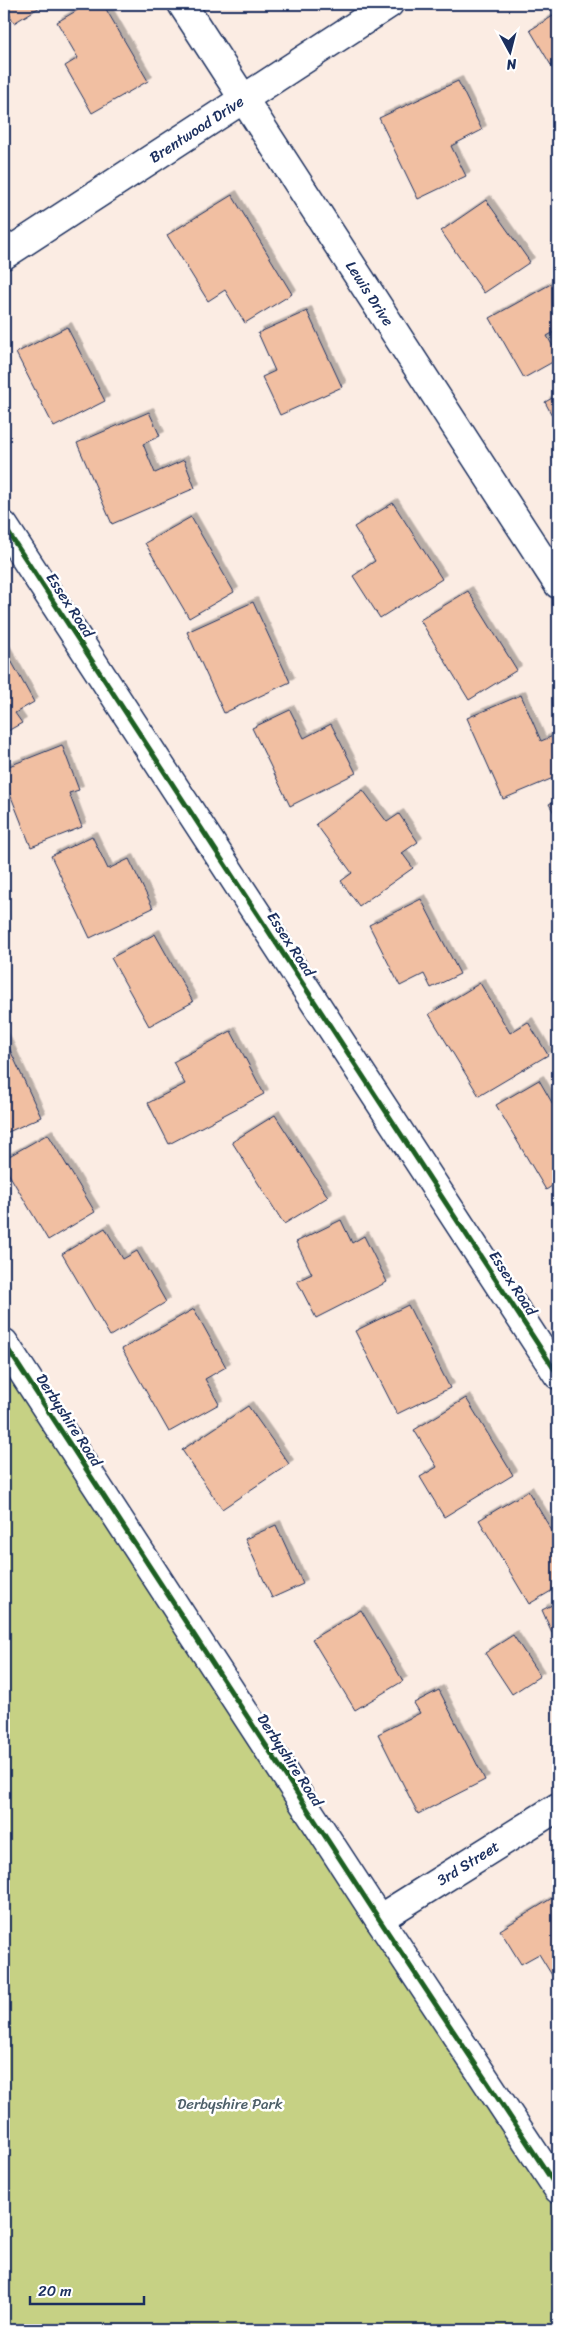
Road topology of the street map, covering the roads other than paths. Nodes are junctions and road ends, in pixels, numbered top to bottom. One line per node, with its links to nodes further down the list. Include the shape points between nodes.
1 (182, 4): 3 (street, Lewis Drive)
2 (389, 4): 3 (street, Brentwood Drive)
3 (244, 99): 4 (street, Brentwood Drive); 6 (street, Lewis Drive)
4 (4, 255)
5 (4, 526): 8 (street, Essex Road)
6 (558, 584)
7 (4, 1343): 10 (street, Derbyshire Road)
8 (558, 1375)
9 (558, 1808): 10 (street, 3rd Street)
10 (379, 1919): 11 (street, Derbyshire Road)
11 (558, 2189)

